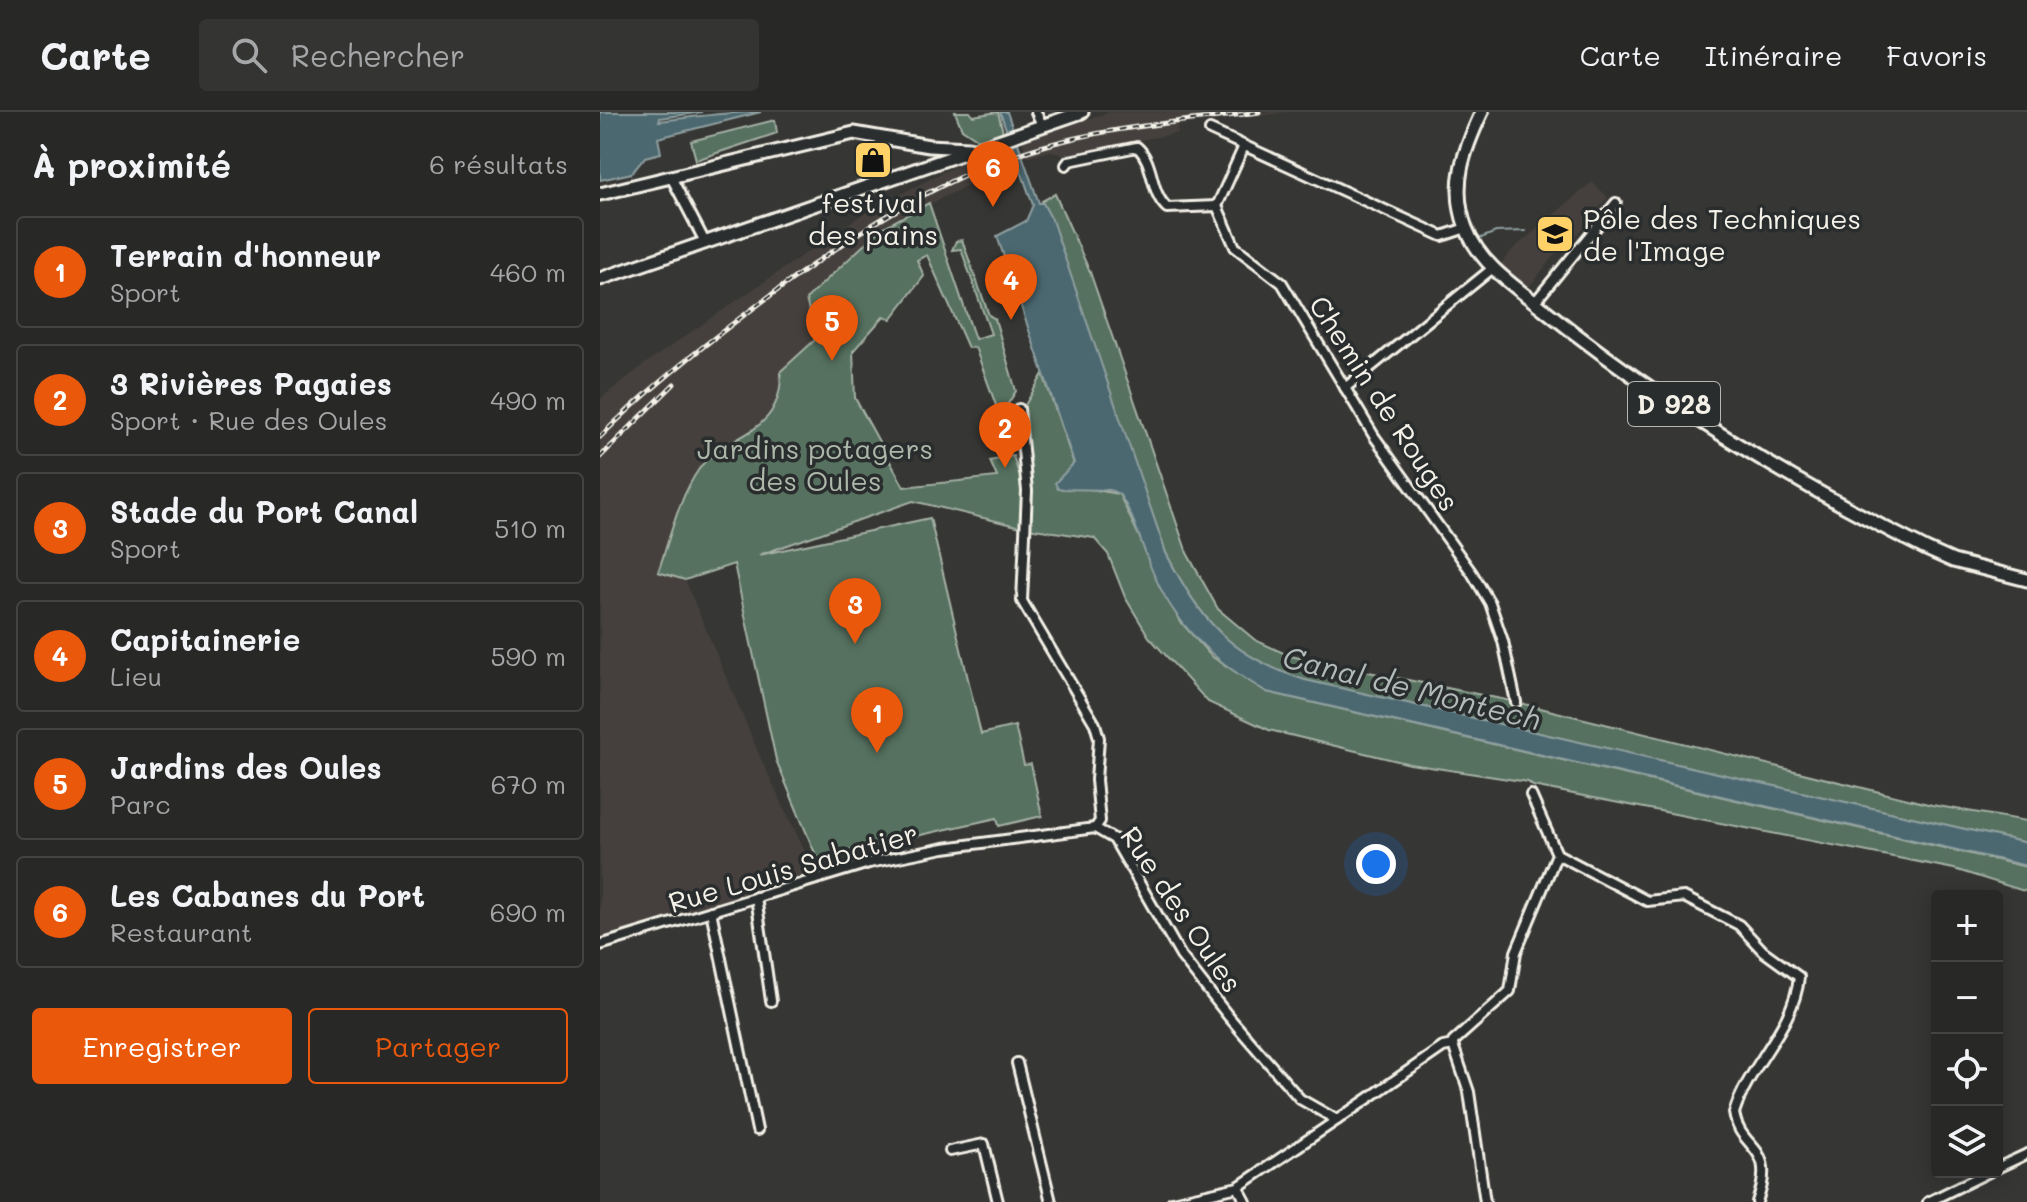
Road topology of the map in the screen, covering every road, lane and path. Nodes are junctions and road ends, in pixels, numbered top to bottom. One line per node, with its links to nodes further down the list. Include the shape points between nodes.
1 (1036, 112): 4 (street)
2 (1082, 112): 4 (main road)
3 (1482, 112): 15 (main road, D 928, via 1461,163 1458,186)
4 (1042, 125): 7 (main road)
5 (1210, 130): 8 (street)
6 (923, 144): 7 (main road); 10 (main road, via 931,151 930,163); 11 (main road, via 854,133)
7 (986, 146): 10 (main road)
8 (1244, 146): 14 (street); 15 (street, via 1442,236)
9 (1066, 165): 14 (street, via 1137,147 1145,154 1157,196 1167,208)
10 (919, 170): 16 (main road)
11 (671, 177): 12 (main road); 16 (street)
12 (600, 194)
13 (1616, 203): 19 (street)
14 (1217, 206): 20 (street, Chemin de Rouges, via 1235,247 1282,283)
15 (1466, 228): 17 (main road, D 928)
16 (705, 242): 18 (main road)
17 (1493, 268): 19 (main road, D 928); 20 (street)
18 (600, 279)
19 (1535, 302): 22 (main road, D 928, via 1641,382 1884,527 1953,561)
20 (1345, 388): 23 (street, Chemin de Rouges, via 1490,603)
21 (1019, 409): 25 (street, Rue des Oules, via 1027,491 1022,601 1095,724 1100,821)
22 (2027, 580)
23 (1516, 702)
24 (1531, 795): 26 (street)
25 (1095, 828): 27 (street, Rue Louis Sabatier, via 869,863); 33 (street, Rue des Oules, via 1114,839 1181,956 1229,1017 1300,1099)
26 (1557, 854): 31 (street, via 1516,952 1510,991); 45 (street, via 1647,901 1684,897 1739,925 1799,977 1785,1023 1762,1055 1734,1113 1742,1133 1759,1150 1763,1170)
27 (756, 897): 28 (street, Rue Louis Sabatier); 30 (street)
28 (711, 911): 29 (street, Rue Louis Sabatier); 34 (street)
29 (600, 945)
30 (771, 1001)
31 (1453, 1045): 33 (street); 44 (street, via 1469,1092)
32 (1017, 1063): 41 (street)
33 (1337, 1120): 39 (street)
34 (757, 1130)
35 (950, 1151): 40 (street, via 984,1144)
36 (2027, 1154): 37 (street)
37 (2003, 1165)
38 (1977, 1178): 46 (street)
39 (1238, 1187): 42 (street); 43 (street)
40 (998, 1202)
41 (1051, 1202)
42 (1172, 1202)
43 (1246, 1202)
44 (1485, 1202)
45 (1757, 1202)
46 (1928, 1202)

